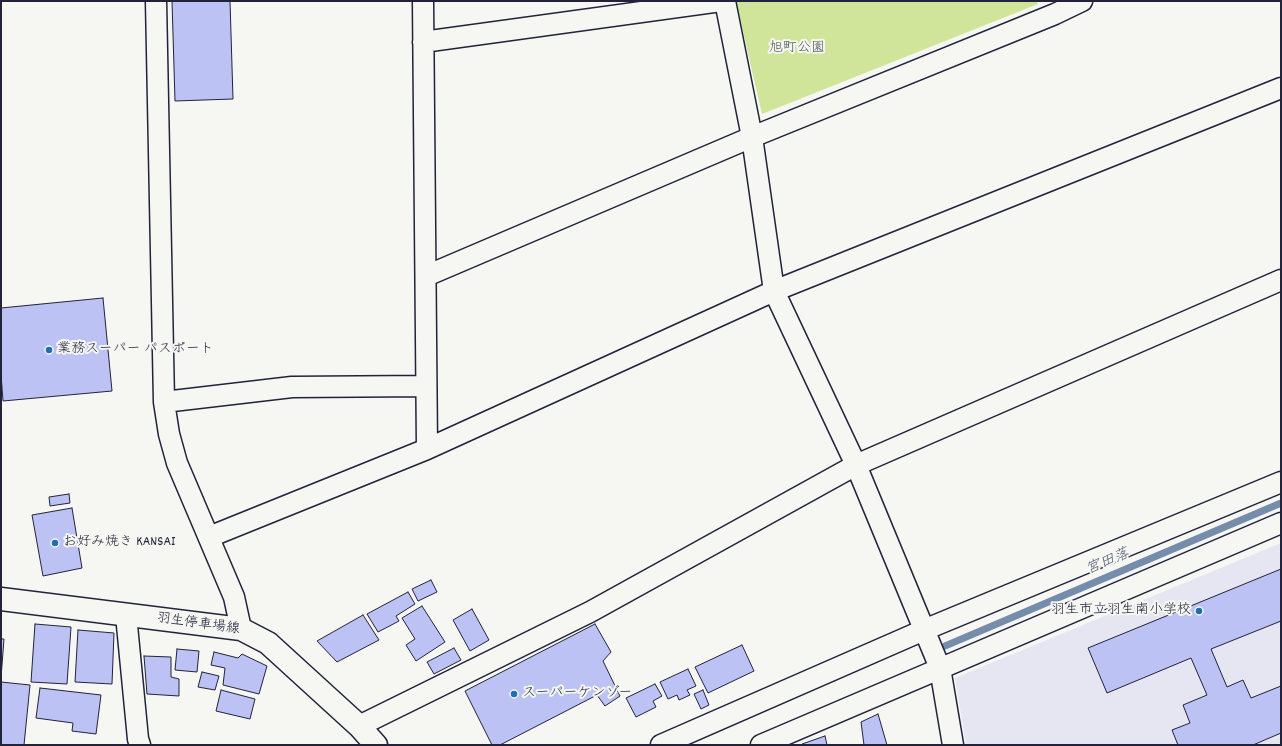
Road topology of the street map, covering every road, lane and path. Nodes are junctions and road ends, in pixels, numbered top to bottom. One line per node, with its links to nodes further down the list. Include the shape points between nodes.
1 (156, 1): 14 (street)
2 (423, 1): 7 (street)
3 (721, 1): 7 (street)
4 (725, 1): 9 (street)
5 (1082, 1): 6 (street)
6 (1052, 8): 9 (street)
7 (423, 42): 10 (street)
8 (1281, 88): 12 (street)
9 (752, 137): 10 (street); 12 (street)
10 (426, 276): 13 (street)
11 (1281, 280): 16 (street)
12 (774, 291): 15 (street); 16 (street)
13 (426, 386): 14 (street, via 292,387); 15 (street)
14 (164, 402): 19 (street, via 177,463)
15 (426, 449): 19 (street)
16 (856, 465): 23 (street); 25 (street, via 590,612)
17 (1281, 482): 23 (street)
18 (1281, 522): 24 (street)
19 (209, 537): 22 (street, via 234,597)
20 (1, 599): 21 (main road, 羽生停車場線)
21 (126, 615): 22 (main road, 羽生停車場線); 26 (street)
22 (241, 629): 25 (main road, 羽生停車場線, via 268,643)
23 (924, 630): 24 (street); 28 (street)
24 (940, 668): 29 (street); 30 (street)
25 (359, 726): 27 (main road, 羽生停車場線)
26 (140, 745)
27 (376, 745)
28 (661, 745)
29 (761, 745)
30 (953, 745)

